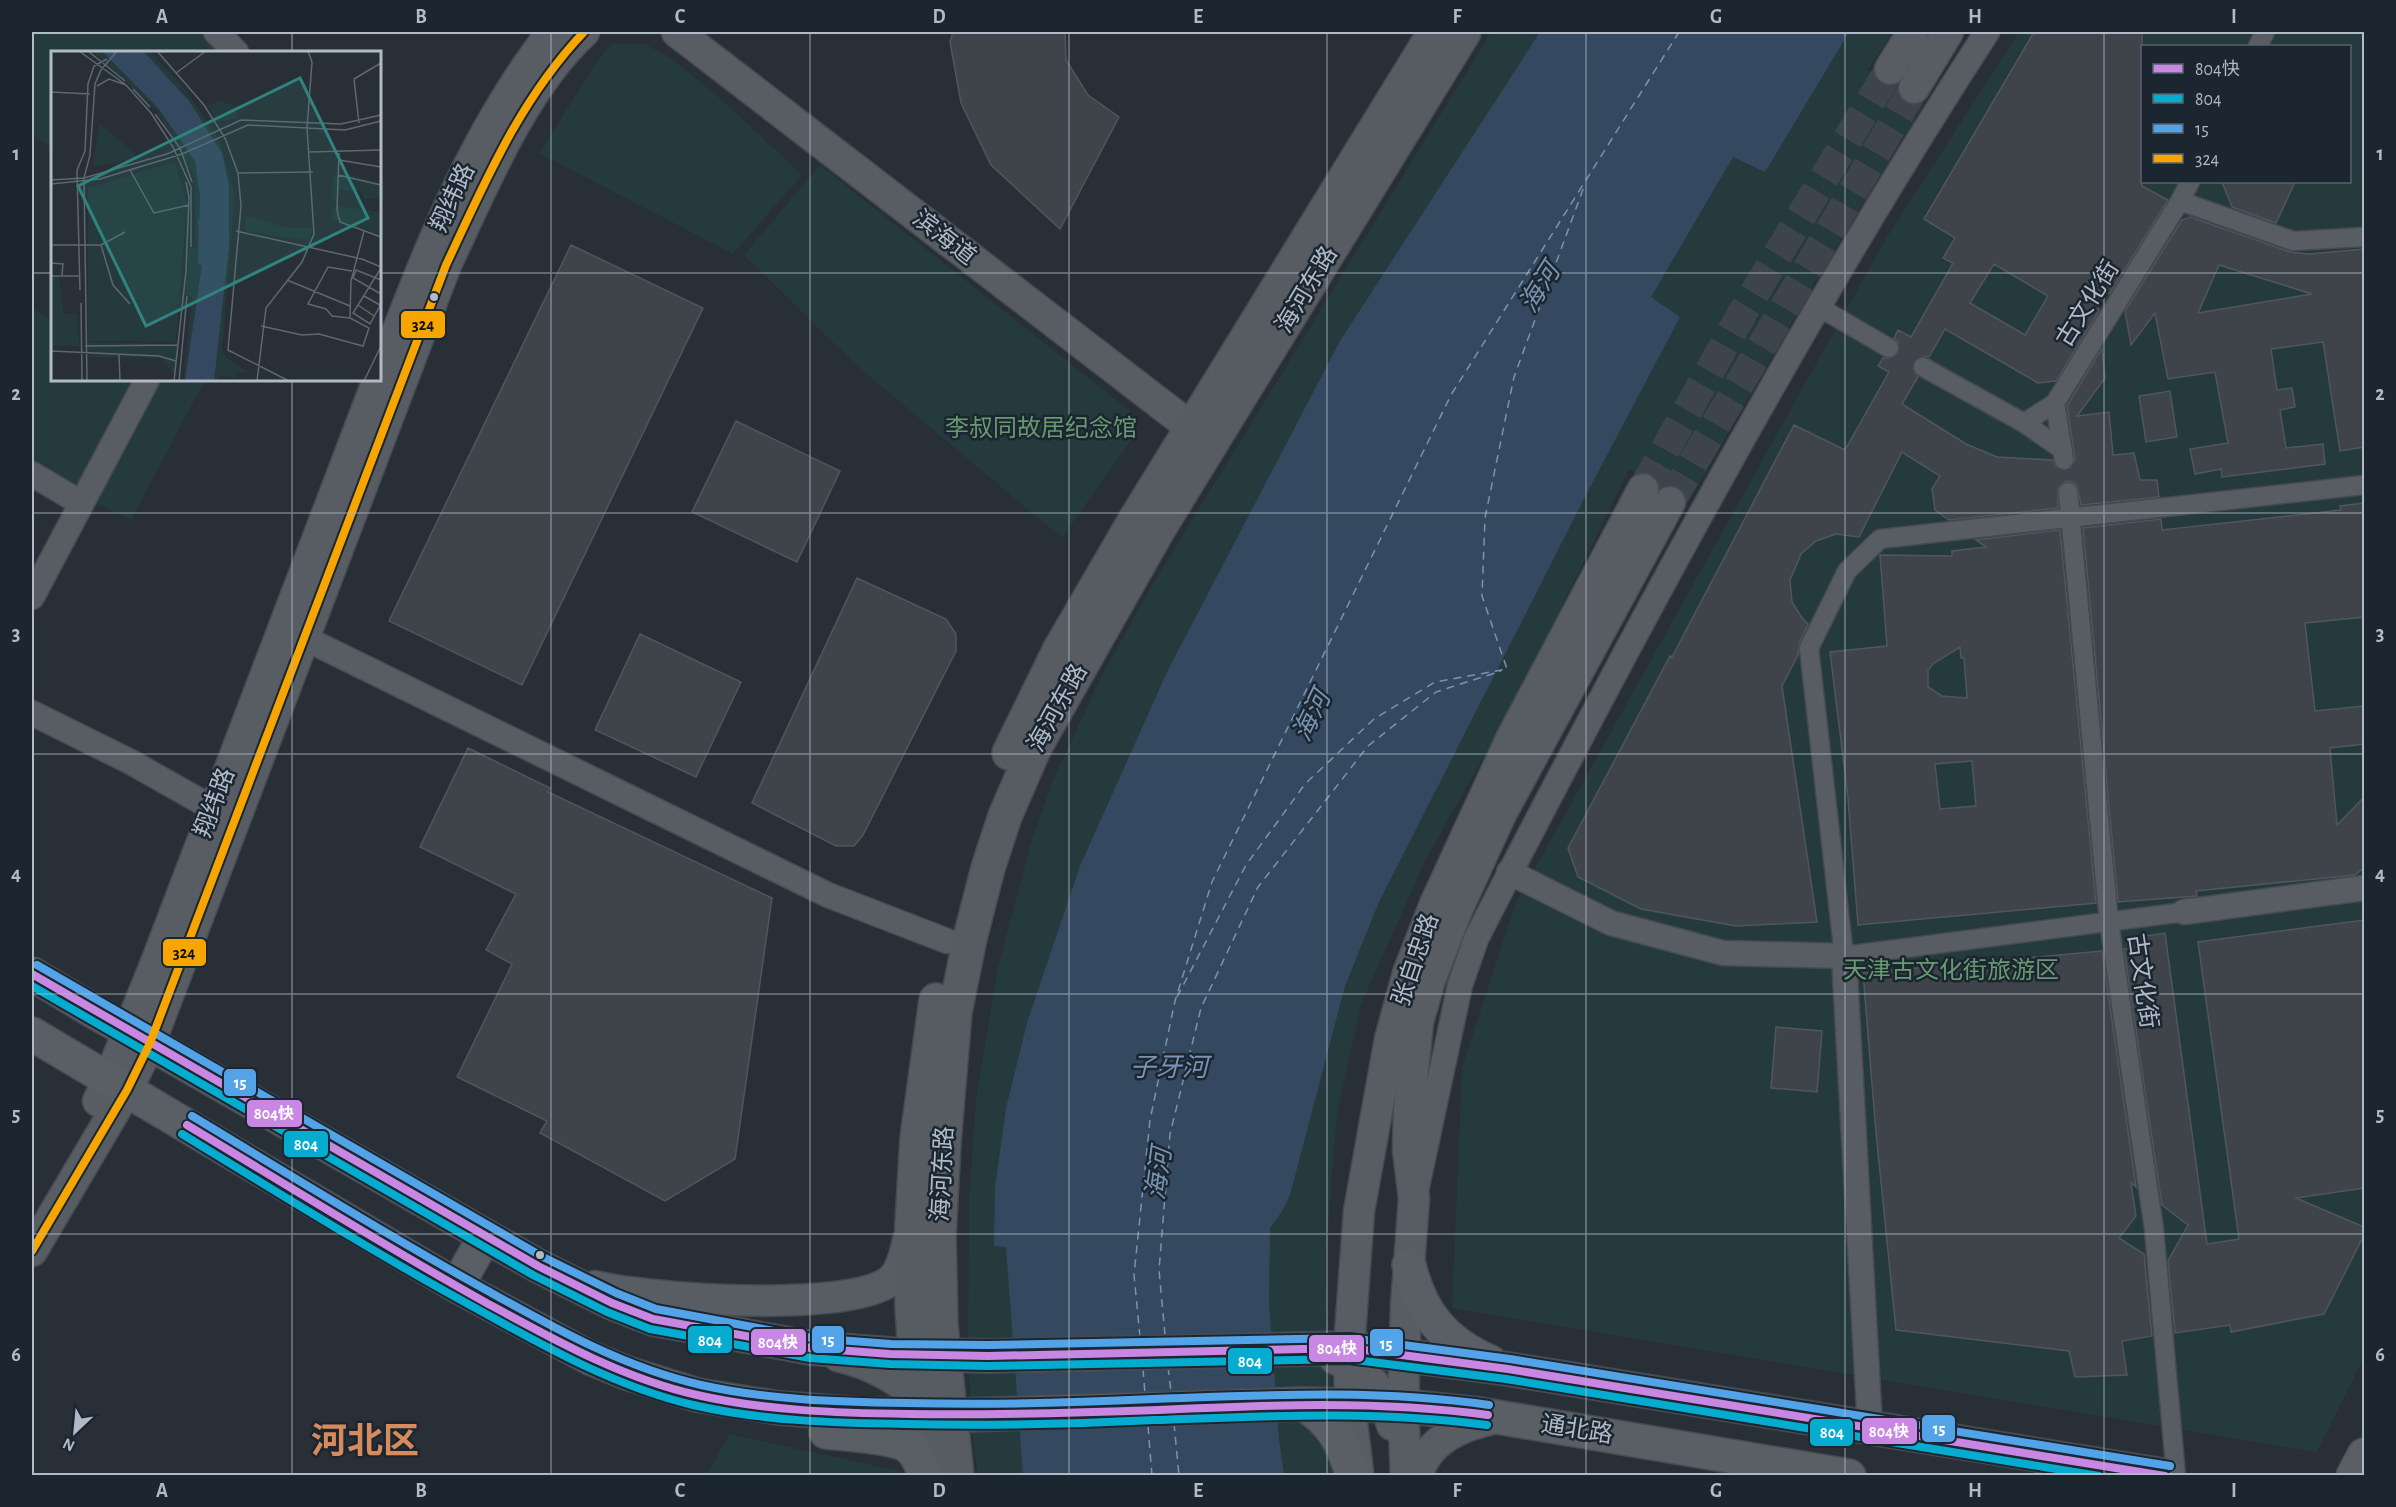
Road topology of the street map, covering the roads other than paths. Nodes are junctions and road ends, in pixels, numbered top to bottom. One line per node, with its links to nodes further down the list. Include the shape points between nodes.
1 (216, 32): 10 (street)
2 (552, 32): 19 (street, 翔纬路, via 523,71 466,170 427,255)
3 (584, 32): 33 (street, 翔纬路, via 541,84 504,145 446,265)
4 (677, 32): 24 (street, 滨海道)
5 (1435, 32): 24 (main road, 海河东路)
6 (1464, 32): 24 (main road, 海河东路)
7 (1913, 32): 11 (street)
8 (1948, 32): 12 (street)
9 (1987, 32): 16 (street, via 1916,140)
10 (236, 51)
11 (1890, 69)
12 (1914, 88)
13 (2189, 183): 14 (street, 古文化街)
14 (2180, 201): 15 (street, via 2293,241); 22 (street, 古文化街)
15 (2364, 237)
16 (1816, 306): 17 (street); 36 (street, via 1713,489)
17 (1889, 348)
18 (1923, 367): 23 (street)
19 (381, 373)
20 (146, 381): 30 (street)
21 (378, 381): 33 (street, 翔纬路)
22 (2055, 403): 23 (street); 23 (street, via 2063,455)
23 (2024, 423)
24 (1202, 435): 40 (main road, 海河东路, via 1060,649 1015,738 971,851); 56 (main road, 海河东路, via 1158,530 1035,747 988,868 955,1012 939,1236 941,1325)
25 (32, 474): 30 (street)
26 (2364, 485): 31 (street)
27 (1643, 489): 57 (street, 张自忠路, via 1512,737 1435,904 1408,973 1390,1039 1360,1200)
28 (2068, 492): 31 (street, 古文化街)
29 (1670, 502): 46 (street, 张自忠路, via 1501,814 1430,980 1418,1022 1409,1111 1408,1150)
30 (81, 503): 32 (street)
31 (2071, 518): 39 (street, 古文化街); 41 (street, via 1880,539 1847,571 1809,648)
32 (32, 597)
33 (294, 633): 35 (street, 翔纬路); 40 (street, via 828,895)
34 (32, 713): 35 (street, via 129,761)
35 (224, 815): 44 (street, 翔纬路)
36 (1509, 872): 41 (street, via 1611,923 1723,953); 46 (street, via 1476,939 1460,985)
37 (2364, 888): 38 (street)
38 (2184, 912): 39 (street)
39 (2109, 922): 41 (street); 74 (street, 古文化街, via 2154,1229)
40 (947, 941): 48 (main road, 海河东路, via 917,1138)
41 (1844, 956): 65 (street)
42 (32, 974): 44 (main road, 通北路)
43 (32, 1034): 45 (main road)
44 (139, 1037): 45 (street, 翔纬路); 49 (main road, 通北路)
45 (118, 1084): 47 (street, 翔纬路, via 91,1115); 50 (street, 翔纬路); 53 (main road)
46 (1414, 1199): 51 (street, 张自忠路)
47 (32, 1217)
48 (912, 1223): 52 (street, via 903,1260 893,1279 874,1290 847,1296 710,1300 616,1292); 56 (main road, 海河东路, via 912,1306)
49 (485, 1236): 52 (main road, 通北路); 53 (main road)
50 (32, 1251)
51 (1409, 1264): 55 (street, 张自忠路); 58 (main road, via 1422,1305 1434,1321 1468,1350)
52 (559, 1277): 54 (main road, 通北路, via 653,1319)
53 (457, 1286): 59 (main road, via 590,1358)
54 (811, 1348): 56 (main road, 通北路); 63 (main road, via 880,1369)
55 (1405, 1354): 57 (main road, 通北路); 58 (main road, 通北路); 62 (street, 张自忠路)
56 (930, 1355): 57 (main road, 通北路, via 1296,1348); 63 (main road, 海河东路)
57 (1349, 1356): 61 (street, 张自忠路); 62 (street)
58 (1508, 1369): 65 (main road, 通北路)
59 (697, 1395): 63 (main road, 通北路, via 779,1408 860,1414); 67 (main road, via 724,1412 756,1422 888,1440 908,1447 921,1464)
60 (1303, 1404): 61 (main road, 通北路); 63 (main road, 通北路, via 986,1414); 68 (main road, via 1327,1421 1347,1456)
61 (1350, 1406): 62 (main road, 通北路); 69 (street, 张自忠路)
62 (1395, 1406): 64 (main road, 通北路); 70 (street)
63 (931, 1410): 67 (main road, 海河东路)
64 (1500, 1418): 71 (street, via 1454,1431 1424,1457); 72 (main road, 通北路)
65 (1870, 1428): 73 (main road, 通北路)
66 (2364, 1455): 75 (main road)
67 (942, 1473)
68 (1353, 1476)
69 (1358, 1476)
70 (1404, 1476)
71 (1417, 1476)
72 (1849, 1476)
73 (2168, 1476)
74 (2176, 1476)
75 (2353, 1476)

